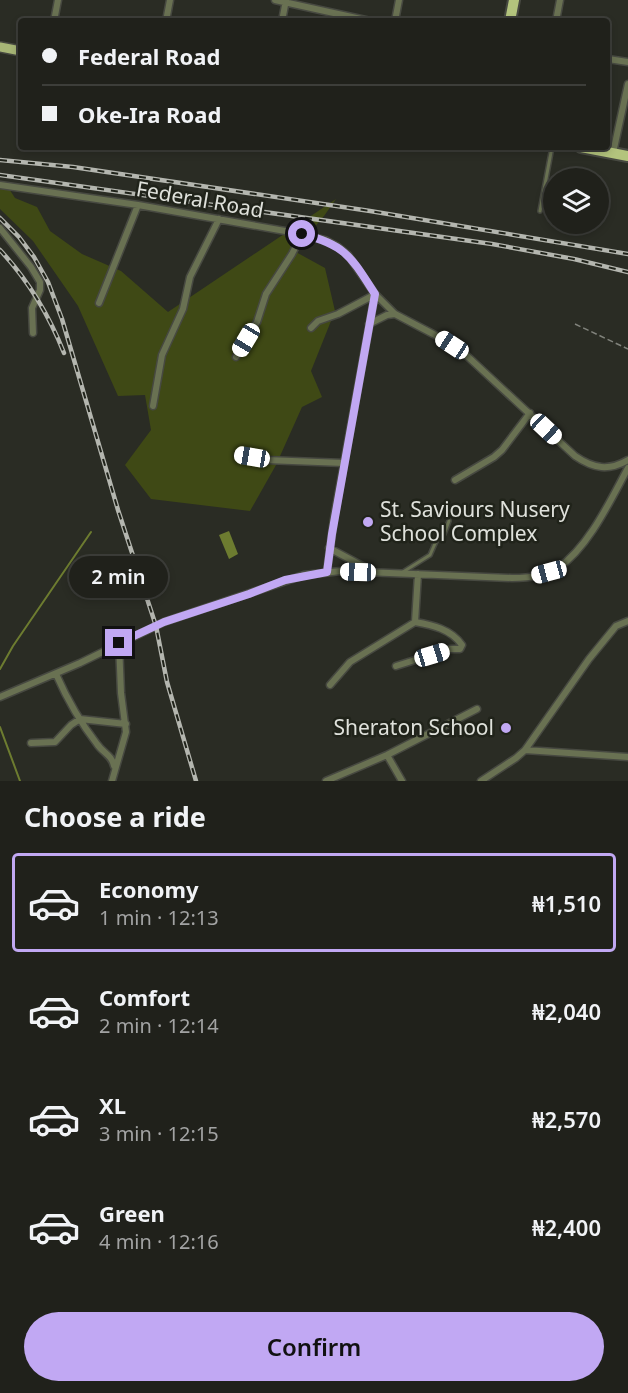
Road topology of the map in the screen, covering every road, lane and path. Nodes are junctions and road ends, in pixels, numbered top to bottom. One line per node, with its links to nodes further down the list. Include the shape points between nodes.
1 (57, 0): 8 (street)
2 (170, 0): 9 (street)
3 (275, 0): 7 (street)
4 (399, 0): 12 (street)
5 (514, 0): 13 (highway)
6 (560, 0): 14 (street)
7 (285, 1): 10 (street); 11 (street)
8 (54, 18)
9 (167, 18)
10 (282, 18)
11 (357, 18)
12 (396, 18)
13 (511, 18)
14 (557, 18)
15 (0, 47): 16 (main road)
16 (18, 50)
17 (610, 59): 18 (street)
18 (628, 62)
19 (628, 84): 22 (street)
20 (551, 150): 26 (lane)
21 (597, 150): 22 (highway)
22 (613, 153): 23 (highway)
23 (628, 156)
24 (0, 185): 25 (street, Federal Road)
25 (138, 205): 27 (street, Federal Road); 31 (street)
26 (540, 211)
27 (219, 219): 29 (street, Federal Road); 39 (street, via 190,277 183,309 162,355)
28 (0, 228): 36 (street, via 40,282 32,308)
29 (302, 234): 30 (street, Federal Road, via 325,240 343,251); 38 (street, via 266,294 257,322)
30 (375, 294): 32 (street, Federal Road); 33 (street); 35 (street)
31 (99, 303)
32 (395, 314): 33 (street); 40 (street, Federal Road, via 466,355)
33 (369, 324): 43 (street)
34 (575, 324): 37 (path)
35 (311, 328)
36 (33, 333)
37 (628, 349)
38 (236, 357)
39 (153, 406)
40 (530, 413): 42 (street, Federal Road, via 588,465 602,468); 45 (street, via 502,450)
41 (238, 455): 43 (street)
42 (628, 460)
43 (344, 463): 47 (street)
44 (628, 468): 51 (street, via 589,535 559,567 512,579)
45 (455, 480)
46 (449, 521): 50 (lane, via 429,555)
47 (329, 548): 48 (street); 49 (street)
48 (327, 572): 49 (street); 54 (street, via 285,580 164,622)
49 (375, 572): 50 (street)
50 (401, 573): 51 (street)
51 (418, 574): 53 (street)
52 (628, 621): 63 (street, via 616,626 589,659)
53 (415, 622): 55 (street, via 433,625 462,645 460,649); 57 (street, via 350,662)
54 (119, 643): 56 (street); 61 (street)
55 (396, 666)
56 (56, 674): 58 (street); 60 (street)
57 (330, 685)
58 (0, 697)
59 (477, 709): 64 (street)
60 (80, 719): 61 (street); 62 (street, via 55,742); 66 (street, via 98,747 112,758)
61 (126, 724): 66 (street)
62 (31, 743)
63 (525, 750): 65 (street); 70 (street)
64 (387, 754): 68 (street); 69 (street)
65 (628, 757)
66 (115, 770): 67 (street)
67 (112, 781)
68 (326, 781)
69 (402, 781)
70 (481, 781)

